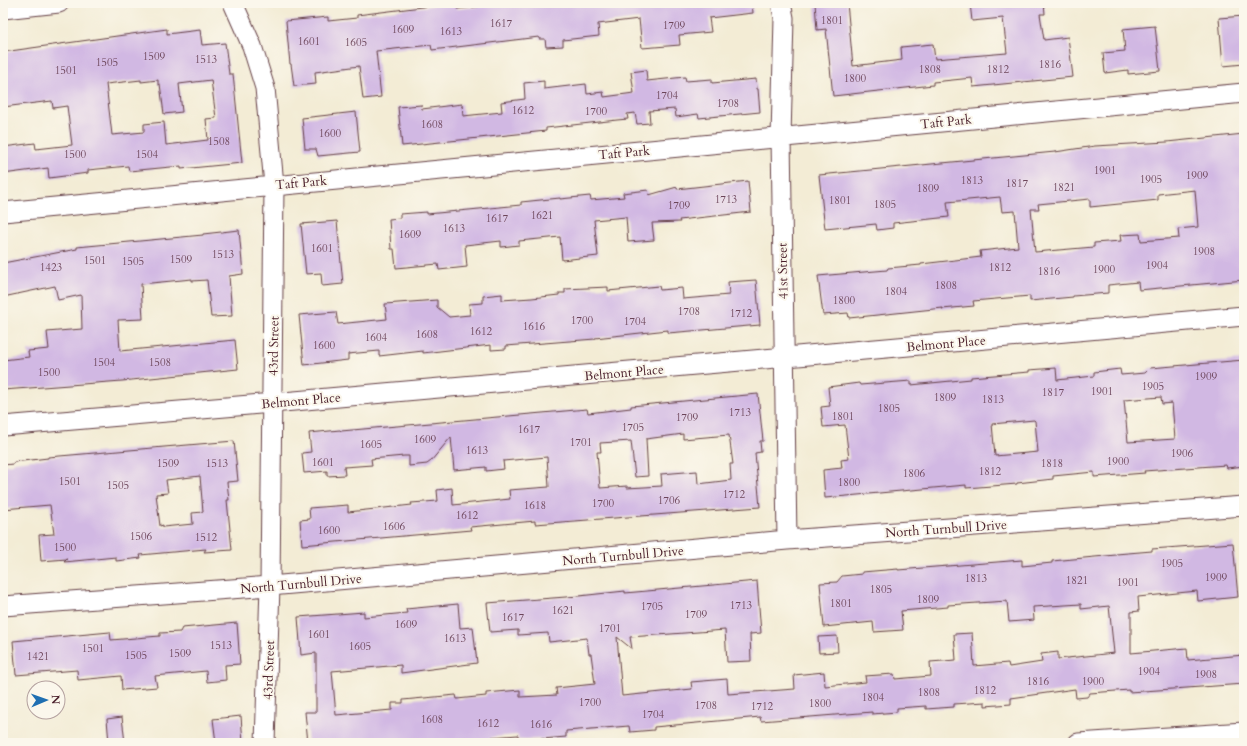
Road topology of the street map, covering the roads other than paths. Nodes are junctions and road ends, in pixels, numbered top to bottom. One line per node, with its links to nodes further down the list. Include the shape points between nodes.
1 (59, 3): 4 (street)
2 (233, 3): 7 (street, 43rd Street, via 252,46 265,88)
3 (781, 3): 6 (street, 41st Street, via 784,18)
4 (3, 9)
5 (1244, 93): 6 (street, Taft Park)
6 (781, 137): 7 (street, Taft Park); 10 (street, 41st Street)
7 (274, 185): 8 (street, Taft Park); 11 (street, 43rd Street)
8 (3, 212)
9 (1244, 316): 10 (street, Belmont Place)
10 (784, 357): 11 (street, Belmont Place); 14 (street, 41st Street)
11 (272, 403): 12 (street, Belmont Place); 15 (street, 43rd Street)
12 (3, 426)
13 (1244, 506): 14 (street, North Turnbull Drive)
14 (787, 540): 15 (street, North Turnbull Drive)
15 (270, 586): 16 (street, North Turnbull Drive); 18 (street, 43rd Street)
16 (3, 606)
17 (1244, 732): 19 (street)
18 (265, 743)
19 (1078, 743)

